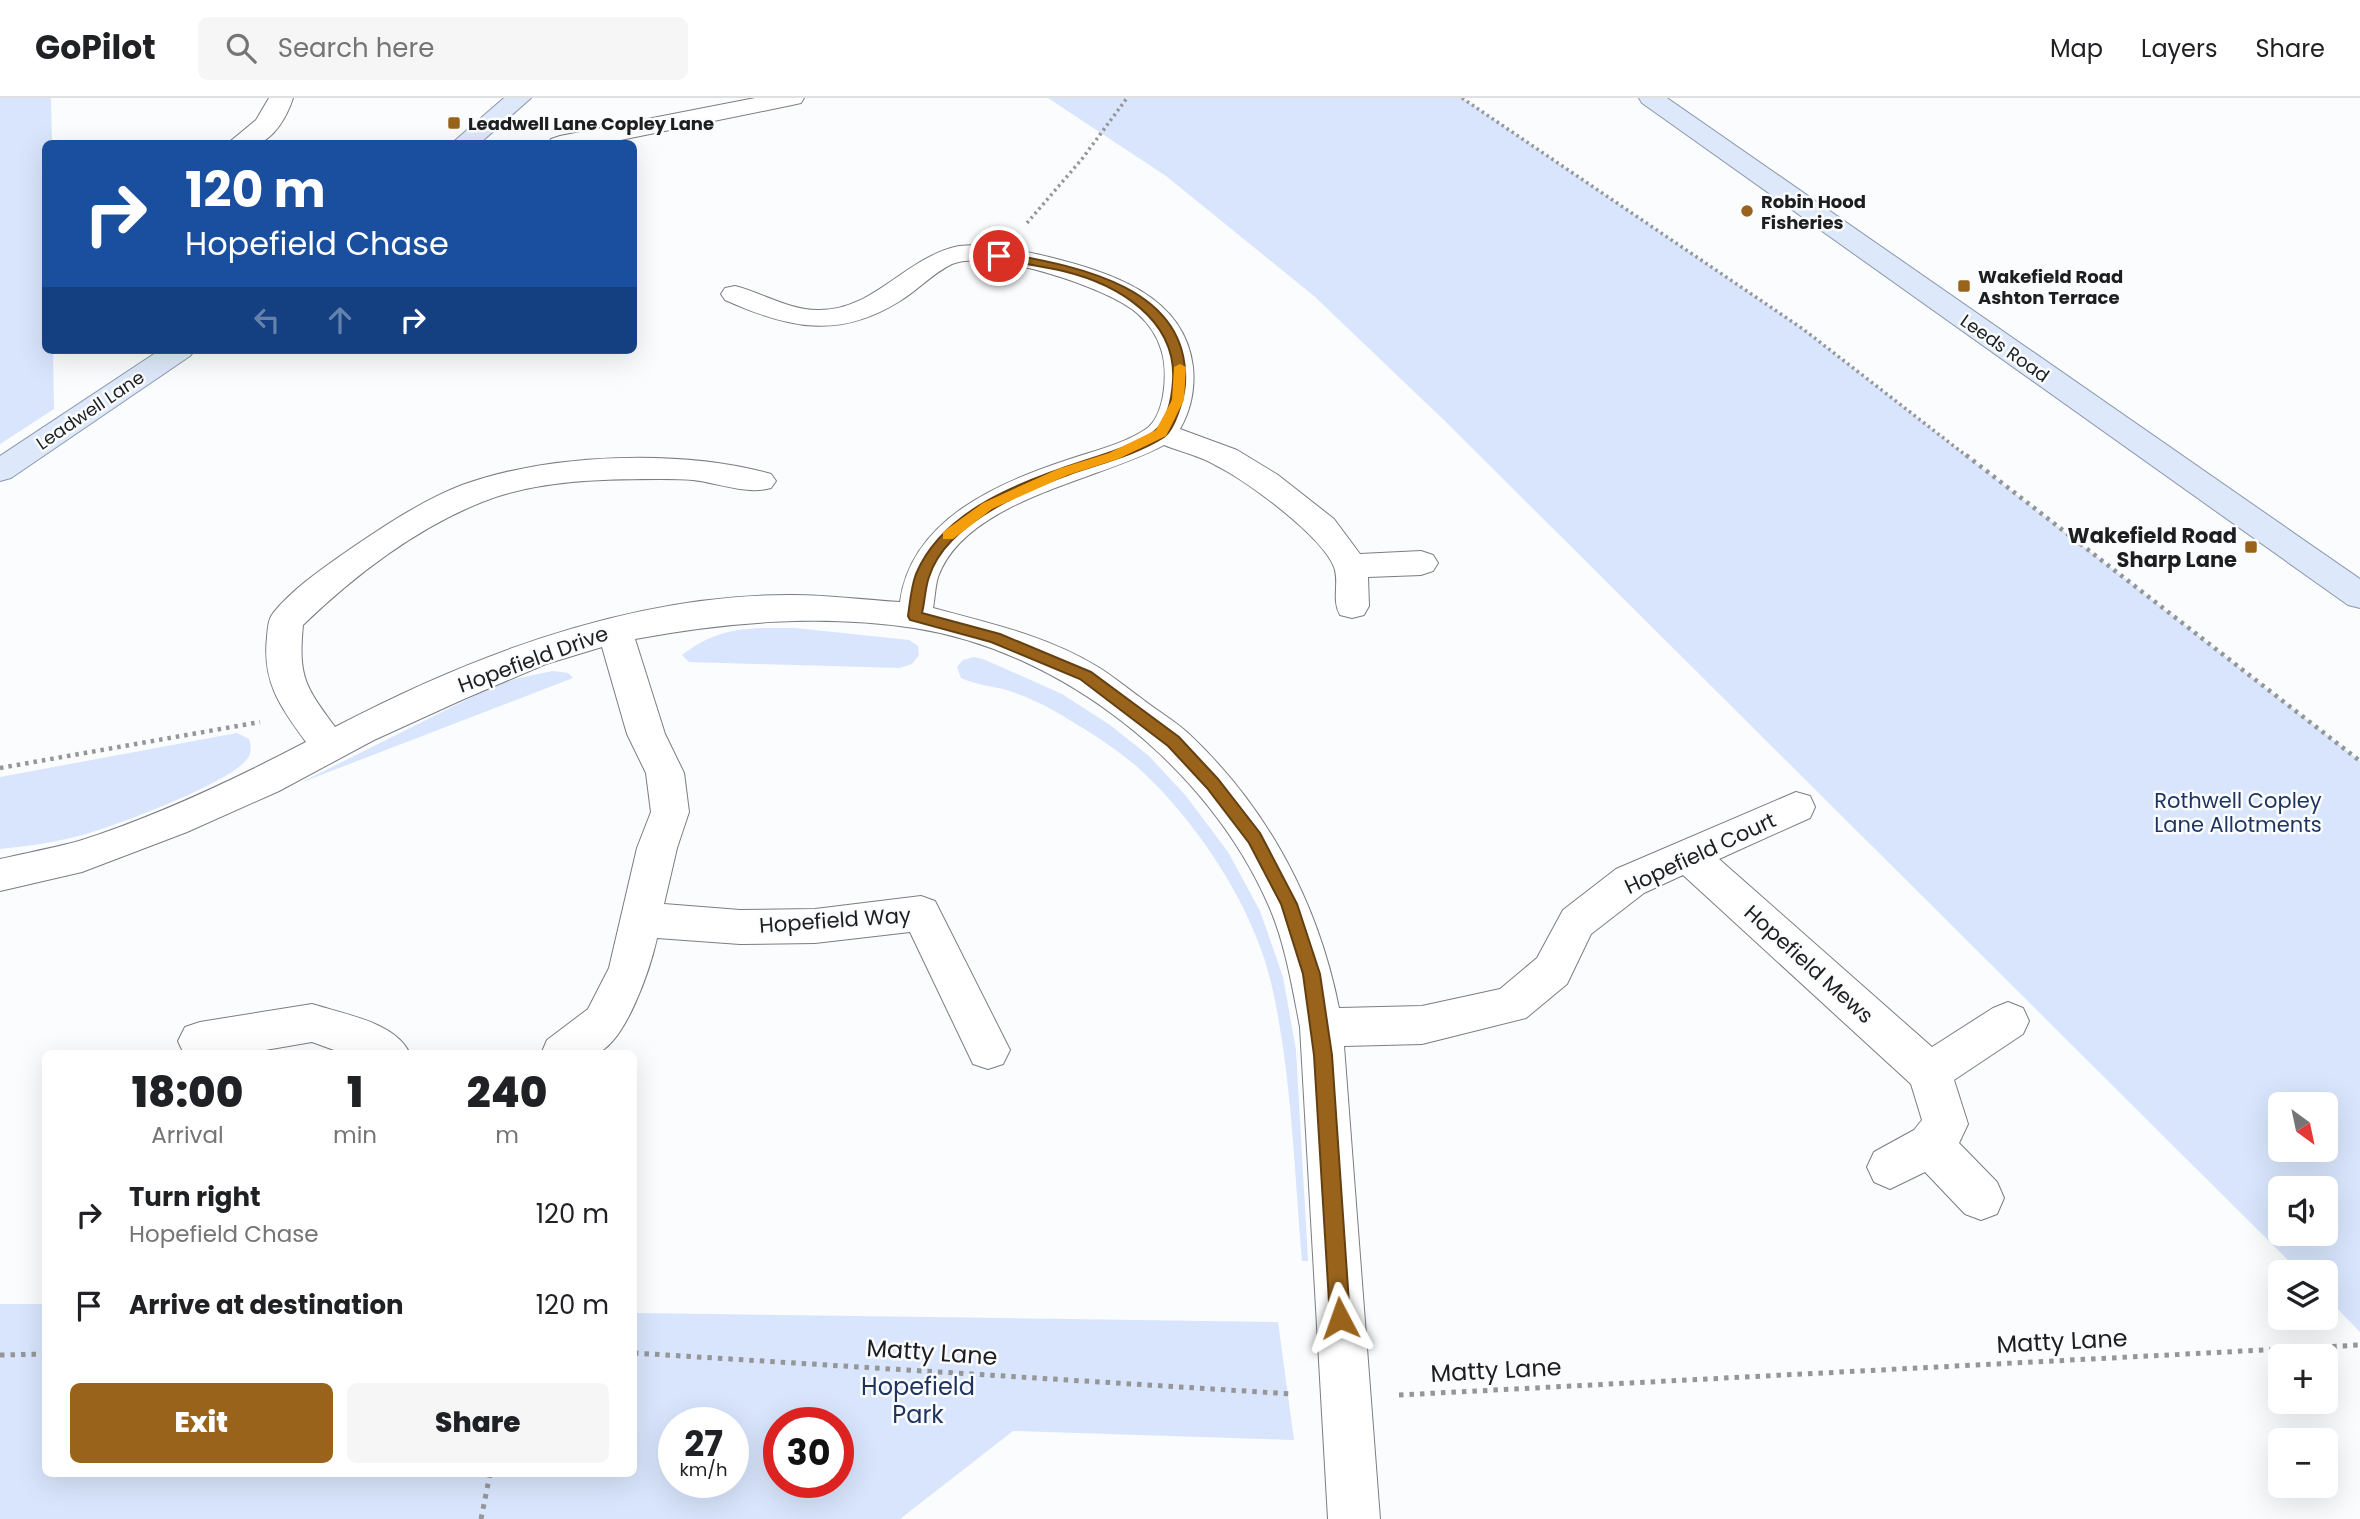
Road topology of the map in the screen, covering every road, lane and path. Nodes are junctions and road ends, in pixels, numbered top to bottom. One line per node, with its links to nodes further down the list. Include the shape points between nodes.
1 (281, 98): 7 (street, via 262,131)
2 (519, 98): 8 (main road)
3 (792, 98): 9 (street)
4 (1127, 98): 10 (path)
5 (1462, 98): 26 (path, via 1803,329)
6 (1651, 98): 20 (main road, Leeds Road)
7 (246, 140)
8 (468, 140)
9 (579, 140)
10 (999, 256): 11 (street, via 972,253 949,257 929,265 867,309 827,321 769,310); 13 (street, via 1067,268 1113,284 1169,331 1180,361 1178,400)
11 (735, 294)
12 (174, 354): 16 (main road, Leadwell Lane)
13 (1161, 433): 19 (street, via 1226,457 1267,483 1322,527); 22 (street, via 988,506 944,538 922,575)
14 (700, 437): 15 (street)
15 (691, 468): 17 (street); 24 (street, via 552,474 474,494 414,521 325,584 286,621 282,659 292,696)
16 (0, 471)
17 (760, 481)
18 (1421, 563): 19 (street)
19 (1351, 566): 21 (street)
20 (2360, 596)
21 (1352, 606)
22 (915, 616): 23 (street, Hopefield Drive, via 793,607 710,613); 33 (street, Hopefield Drive, via 995,637 1085,676 1174,742 1254,838 1289,904 1311,974)
23 (615, 630): 25 (street, Hopefield Drive, via 533,655); 31 (street, via 642,723 665,773 670,812)
24 (306, 714): 25 (street); 27 (path)
25 (329, 746): 30 (street, Hopefield Drive, via 267,780 173,821 82,856)
26 (2360, 761)
27 (0, 768)
28 (1796, 807): 29 (street, Hopefield Court)
29 (1689, 856): 33 (street, Hopefield Court, via 1630,881 1577,922 1552,971 1511,1005 1422,1025); 38 (street, Hopefield Mews)
30 (0, 875)
31 (640, 919): 36 (street, via 629,970 603,1022); 37 (street, Hopefield Way, via 740,927 815,926 921,913)
32 (2008, 1021): 38 (street)
33 (1321, 1027): 46 (street, Hopefield Drive)
34 (200, 1041): 35 (street, via 312,1023)
35 (382, 1050)
36 (567, 1050)
37 (988, 1050)
38 (1929, 1072): 39 (street, Hopefield Mews, via 1946,1124)
39 (1930, 1145): 40 (street); 41 (street)
40 (1890, 1167)
41 (1980, 1198)
42 (2360, 1345): 46 (path, Matty Lane)
43 (637, 1353): 46 (path, Matty Lane)
44 (42, 1354): 45 (path)
45 (0, 1355)
46 (1345, 1398): 49 (street, Hopefield Drive)
47 (489, 1477): 48 (path)
48 (481, 1519)
49 (1354, 1519)

